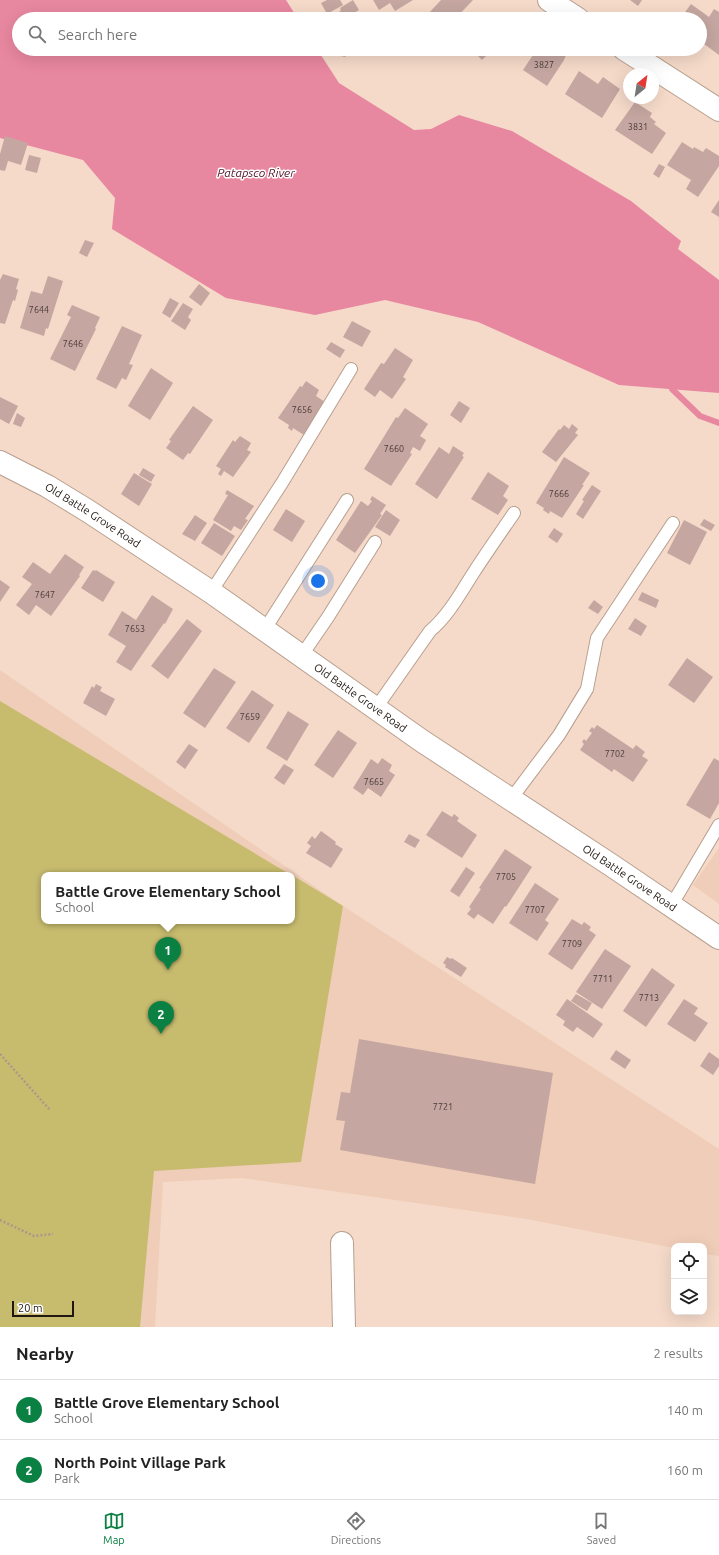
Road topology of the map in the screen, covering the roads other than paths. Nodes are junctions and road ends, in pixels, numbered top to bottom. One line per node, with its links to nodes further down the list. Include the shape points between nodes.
1 (549, 0): 2 (street)
2 (567, 12)
3 (635, 56): 4 (street)
4 (719, 110)
5 (351, 369): 11 (lane, via 282,483)
6 (0, 462): 11 (street, Old Battle Grove Road, via 88,511)
7 (347, 500): 12 (lane)
8 (514, 513): 14 (lane, via 451,608 430,631)
9 (673, 523): 15 (lane, via 596,638 587,689 559,735)
10 (375, 542): 13 (lane)
11 (211, 592): 12 (street, Old Battle Grove Road)
12 (265, 629): 13 (street, Old Battle Grove Road)
13 (302, 655): 14 (street, Old Battle Grove Road)
14 (376, 708): 15 (street, Old Battle Grove Road)
15 (511, 800): 17 (street, Old Battle Grove Road)
16 (719, 825): 17 (lane)
17 (671, 906): 18 (street, Old Battle Grove Road)
18 (719, 938)
19 (342, 1242): 20 (street)
20 (344, 1327)

